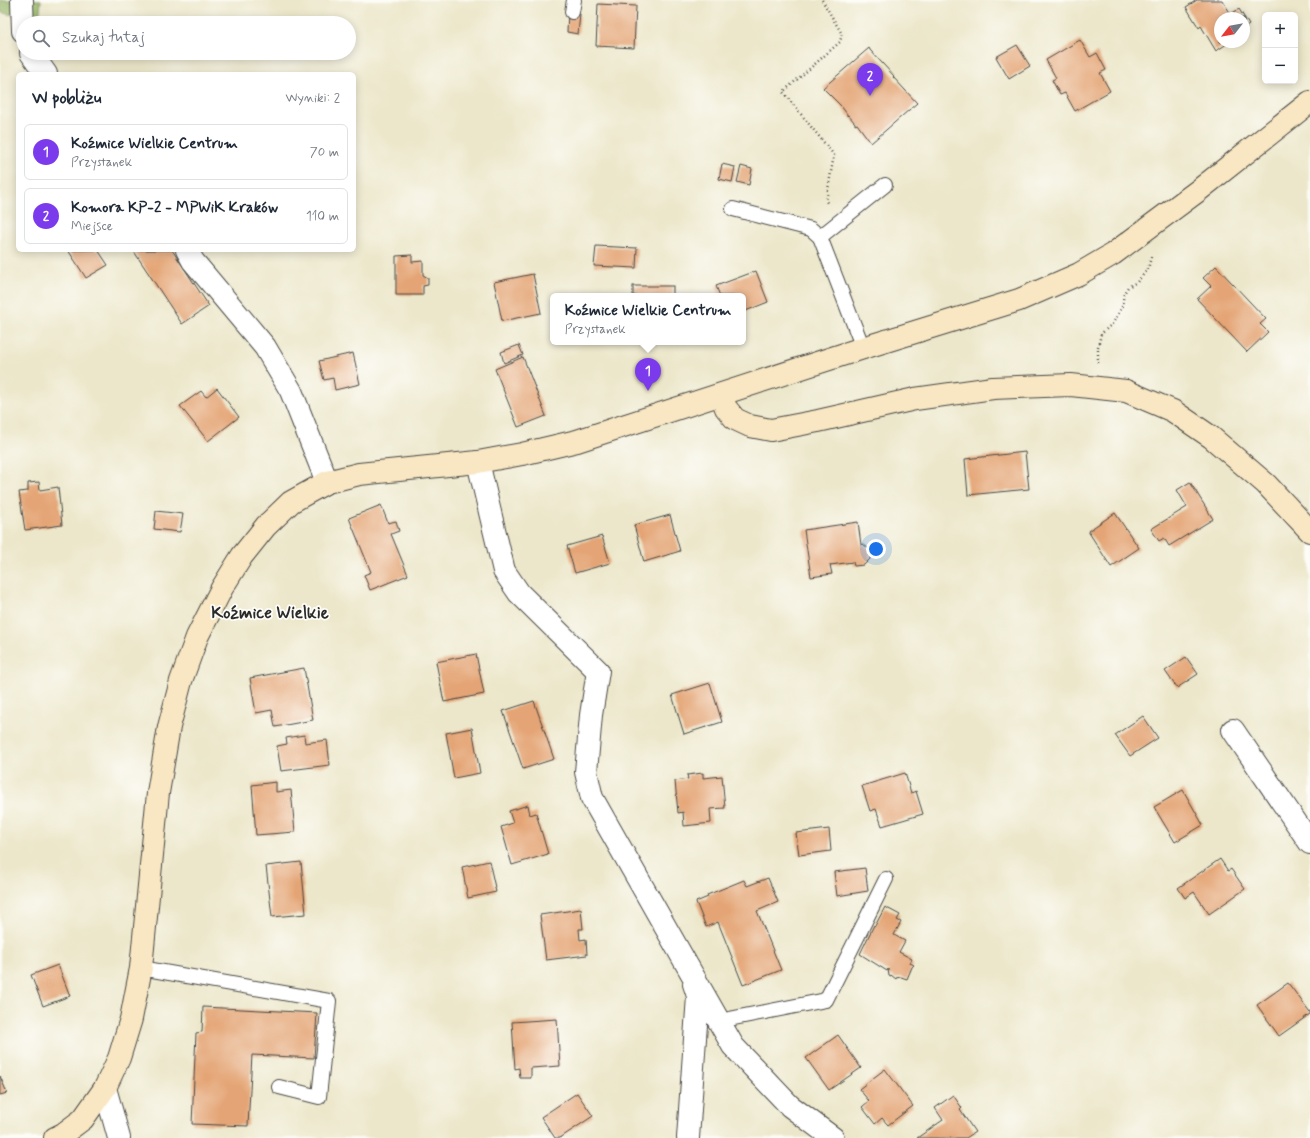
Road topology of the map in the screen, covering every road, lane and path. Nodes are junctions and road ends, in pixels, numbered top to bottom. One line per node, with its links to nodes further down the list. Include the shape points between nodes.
1 (22, 0): 3 (street)
2 (822, 0): 9 (path, via 842,34 840,42 783,92 834,155 826,201)
3 (23, 16)
4 (36, 60): 5 (street)
5 (45, 72)
6 (1310, 102): 10 (street)
7 (885, 185): 9 (lane)
8 (733, 209): 11 (lane, via 811,229)
9 (840, 221): 11 (lane)
10 (1152, 225): 13 (street, via 1113,254 1078,274 1019,300); 14 (path, via 1153,250 1148,269 1137,282 1128,287 1124,293 1122,307 1113,323 1101,334 1098,363)
11 (820, 237): 13 (lane)
12 (188, 252): 17 (street, via 265,347 291,391)
13 (863, 348): 15 (street)
14 (1104, 389): 15 (street, via 1071,385 993,388 915,399 771,430 750,426 735,419 726,408); 18 (street, via 1126,391 1172,411 1211,437 1266,484)
15 (721, 395): 16 (street, via 577,441)
16 (478, 462): 17 (street, via 359,474); 22 (street, via 504,570 519,593 598,670 586,772 592,798)
17 (327, 482): 23 (street, via 290,502 266,526 242,556 222,588 197,637 171,719 158,793)
18 (1310, 531)
19 (1233, 730): 20 (street)
20 (1310, 843)
21 (886, 879): 24 (lane, via 826,1000)
22 (688, 966): 24 (street); 29 (street, via 698,996)
23 (141, 968): 25 (lane, via 329,1001 319,1097); 26 (street, via 131,1019 119,1058)
24 (719, 1021): 30 (street, via 733,1046 790,1106)
25 (279, 1087)
26 (105, 1088): 27 (street, via 83,1119); 28 (street)
27 (55, 1138)
28 (119, 1138)
29 (688, 1138)
30 (833, 1138)

